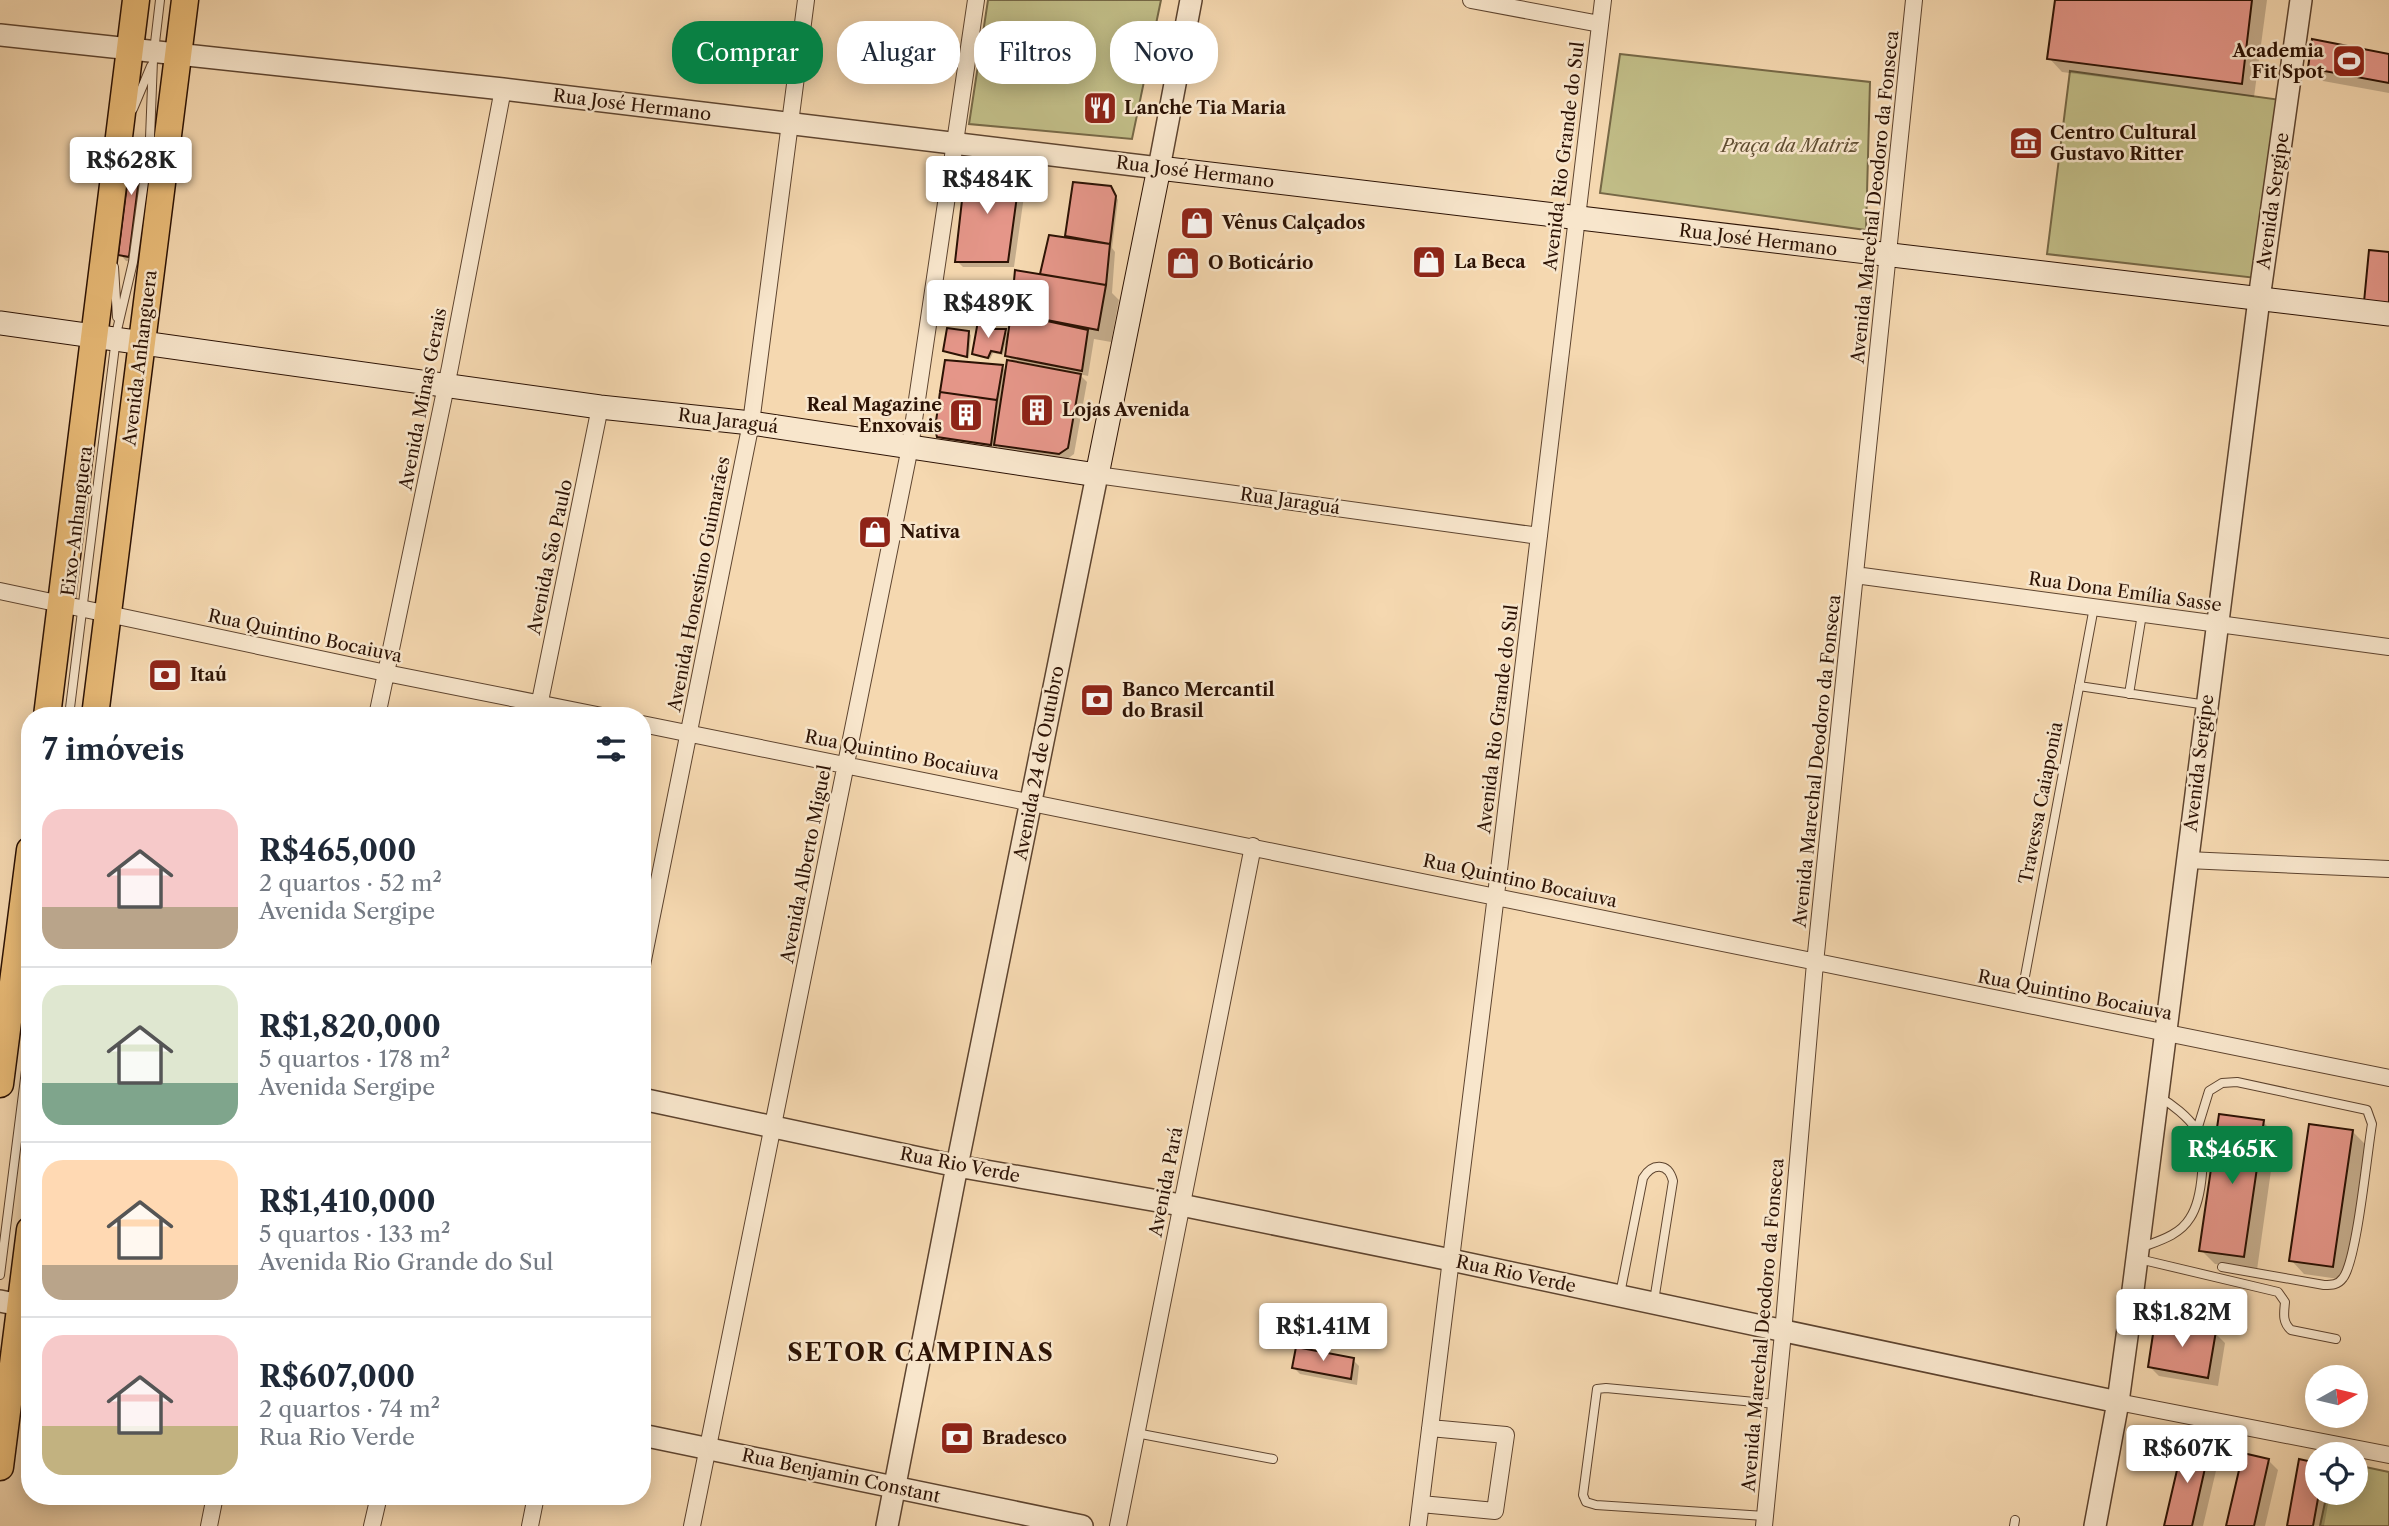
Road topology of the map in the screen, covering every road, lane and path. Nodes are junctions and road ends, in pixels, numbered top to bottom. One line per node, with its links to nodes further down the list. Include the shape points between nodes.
1 (136, 0): 13 (main road, Avenida Anhanguera)
2 (160, 0): 13 (lane)
3 (186, 0): 13 (main road, Avenida Anhanguera)
4 (806, 0): 15 (street, Avenida Honestino Guimarães)
5 (976, 0): 16 (street, Avenida Alberto Miguel)
6 (1191, 0): 17 (street, Avenida 24 de Outubro)
7 (1471, 0): 11 (street)
8 (1603, 0): 11 (street, Avenida Rio Grande do Sul)
9 (1914, 0): 19 (street, Avenida Marechal Deodoro da Fonseca)
10 (2301, 0): 20 (street, Avenida Sergipe)
11 (1600, 24): 18 (street, Avenida Rio Grande do Sul)
12 (0, 35): 13 (street, Rua José Hermano)
13 (154, 53): 14 (street, Rua José Hermano); 23 (main road, Avenida Anhanguera); 23 (main road, Avenida Anhanguera)
14 (503, 89): 15 (street, Rua José Hermano); 24 (street, Avenida Minas Gerais)
15 (789, 124): 16 (street, Rua José Hermano); 26 (street, Avenida Honestino Guimarães)
16 (954, 143): 17 (street, Rua José Hermano); 27 (street, Avenida Alberto Miguel)
17 (1158, 168): 18 (main road, Rua José Hermano); 28 (main road, Avenida 24 de Outubro)
18 (1575, 218): 19 (main road, Rua José Hermano); 29 (street, Avenida Rio Grande do Sul)
19 (1888, 255): 20 (main road, Rua José Hermano); 30 (street, Avenida Marechal Deodoro da Fonseca)
20 (2259, 299): 21 (main road, Rua José Hermano); 35 (street, Avenida Sergipe)
21 (2389, 314)
22 (0, 323): 23 (main road, Rua Jaraguá)
23 (118, 336): 24 (main road, Rua Jaraguá); 33 (main road, Avenida Anhanguera); 33 (main road, Avenida Anhanguera)
24 (446, 384): 25 (main road, Rua Jaraguá); 37 (street, Avenida Minas Gerais)
25 (600, 407): 26 (main road, Rua Jaraguá); 46 (street, Avenida São Paulo)
26 (751, 423): 27 (main road, Rua Jaraguá); 48 (street, Avenida Honestino Guimarães)
27 (910, 447): 28 (main road, Rua Jaraguá); 49 (street, Avenida Alberto Miguel)
28 (1097, 475): 29 (street, Rua Jaraguá); 50 (street, Avenida 24 de Outubro)
29 (1539, 536): 54 (street, Avenida Rio Grande do Sul)
30 (1855, 575): 32 (street, Rua Dona Emília Sasse); 57 (street, Avenida Marechal Deodoro da Fonseca)
31 (0, 592): 33 (street, Rua Quintino Bocaiuva)
32 (2094, 607): 34 (street, Rua Dona Emília Sasse); 38 (lane, Travessa Caiaponia)
33 (84, 609): 37 (street, Rua Quintino Bocaiuva); 41 (main road, Avenida Anhanguera); 42 (lane, Eixo-Anhanguera); 43 (main road, Avenida Anhanguera)
34 (2142, 614): 35 (street, Rua Dona Emília Sasse); 39 (lane)
35 (2217, 624): 36 (street, Rua Dona Emília Sasse); 40 (street, Avenida Sergipe)
36 (2389, 647)
37 (386, 673): 44 (street, Avenida Minas Gerais); 45 (street, Rua Quintino Bocaiuva)
38 (2079, 686): 39 (lane); 59 (lane, Travessa Caiaponia)
39 (2129, 694): 40 (lane)
40 (2207, 705): 52 (street, Avenida Sergipe)
41 (50, 707)
42 (70, 707)
43 (94, 707)
44 (379, 707)
45 (526, 707)
46 (539, 707)
47 (651, 726): 48 (street, Rua Quintino Bocaiuva)
48 (689, 733): 49 (street, Rua Quintino Bocaiuva); 56 (street, Avenida Honestino Guimarães)
49 (846, 763): 50 (street, Rua Quintino Bocaiuva); 66 (street, Avenida Alberto Miguel)
50 (1031, 801): 51 (street, Rua Quintino Bocaiuva); 68 (street, Avenida 24 de Outubro)
51 (1253, 846): 54 (street, Rua Quintino Bocaiuva); 69 (street, Avenida Pará)
52 (2187, 860): 53 (street); 60 (street, Avenida Sergipe)
53 (2389, 869)
54 (1496, 895): 57 (street, Rua Quintino Bocaiuva); 71 (street, Avenida Rio Grande do Sul)
55 (21, 921): 58 (main road)
56 (651, 921)
57 (1815, 963): 59 (street, Rua Quintino Bocaiuva); 78 (street, Avenida Marechal Deodoro da Fonseca)
58 (15, 968): 62 (main road)
59 (2020, 1004): 60 (street, Rua Quintino Bocaiuva)
60 (2165, 1033): 61 (street, Rua Quintino Bocaiuva); 63 (street, Avenida Sergipe)
61 (2389, 1078)
62 (0, 1084)
63 (2157, 1096): 67 (lane); 70 (street, Avenida Sergipe)
64 (651, 1101): 66 (street, Rua Rio Verde)
65 (21, 1110): 73 (lane)
66 (772, 1126): 68 (street, Rua Rio Verde); 85 (street, Avenida Alberto Miguel)
67 (2197, 1130): 70 (lane, via 2204,1174 2190,1218 2170,1237); 72 (lane, via 2209,1091 2222,1083 2236,1082 2367,1110 2371,1117 2352,1254 2344,1278 2324,1285)
68 (957, 1166): 69 (street, Rua Rio Verde); 89 (street, Avenida 24 de Outubro)
69 (1181, 1205): 71 (street, Rua Rio Verde); 83 (street, Avenida Pará)
70 (2136, 1254): 79 (lane, via 2278,1293 2285,1302 2283,1316 2291,1330); 80 (street, Avenida Sergipe)
71 (1451, 1260): 75 (street, Rua Rio Verde); 82 (street, Avenida Rio Grande do Sul)
72 (2222, 1267)
73 (0, 1275)
74 (21, 1282): 77 (main road)
75 (1620, 1297): 76 (street, Rua Rio Verde); 76 (lane, via 1643,1178 1655,1166 1667,1169 1673,1181)
76 (1654, 1304): 78 (street, Rua Rio Verde)
77 (17, 1305): 88 (main road)
78 (1783, 1333): 80 (street, Rua Rio Verde); 81 (street, Avenida Marechal Deodoro da Fonseca)
79 (2336, 1339)
80 (2118, 1402): 86 (street, Rua Rio Verde); 103 (street, Avenida Sergipe)
81 (1776, 1404): 94 (street, Avenida Marechal Deodoro da Fonseca); 94 (lane, via 1597,1389 1583,1495 1586,1502 1596,1505)
82 (1430, 1428): 90 (street, Avenida Rio Grande do Sul); 90 (street, via 1506,1435 1495,1511)
83 (1136, 1433): 87 (lane); 101 (street, Avenida Pará)
84 (651, 1437): 85 (street, Rua Benjamin Constant)
85 (708, 1448): 89 (street, Rua Benjamin Constant); 98 (street, Avenida Alberto Miguel)
86 (2389, 1455)
87 (1273, 1459)
88 (0, 1467)
89 (895, 1488): 99 (street, Avenida 24 de Outubro); 100 (street, Rua Benjamin Constant)
90 (1421, 1503): 102 (street, Avenida Rio Grande do Sul)
91 (213, 1505): 95 (street)
92 (377, 1505): 96 (street)
93 (534, 1505): 97 (street)
94 (1764, 1521)
95 (209, 1526)
96 (372, 1526)
97 (530, 1526)
98 (692, 1526)
99 (887, 1526)
100 (1082, 1526)
101 (1118, 1526)
102 (1418, 1526)
103 (2095, 1526)

